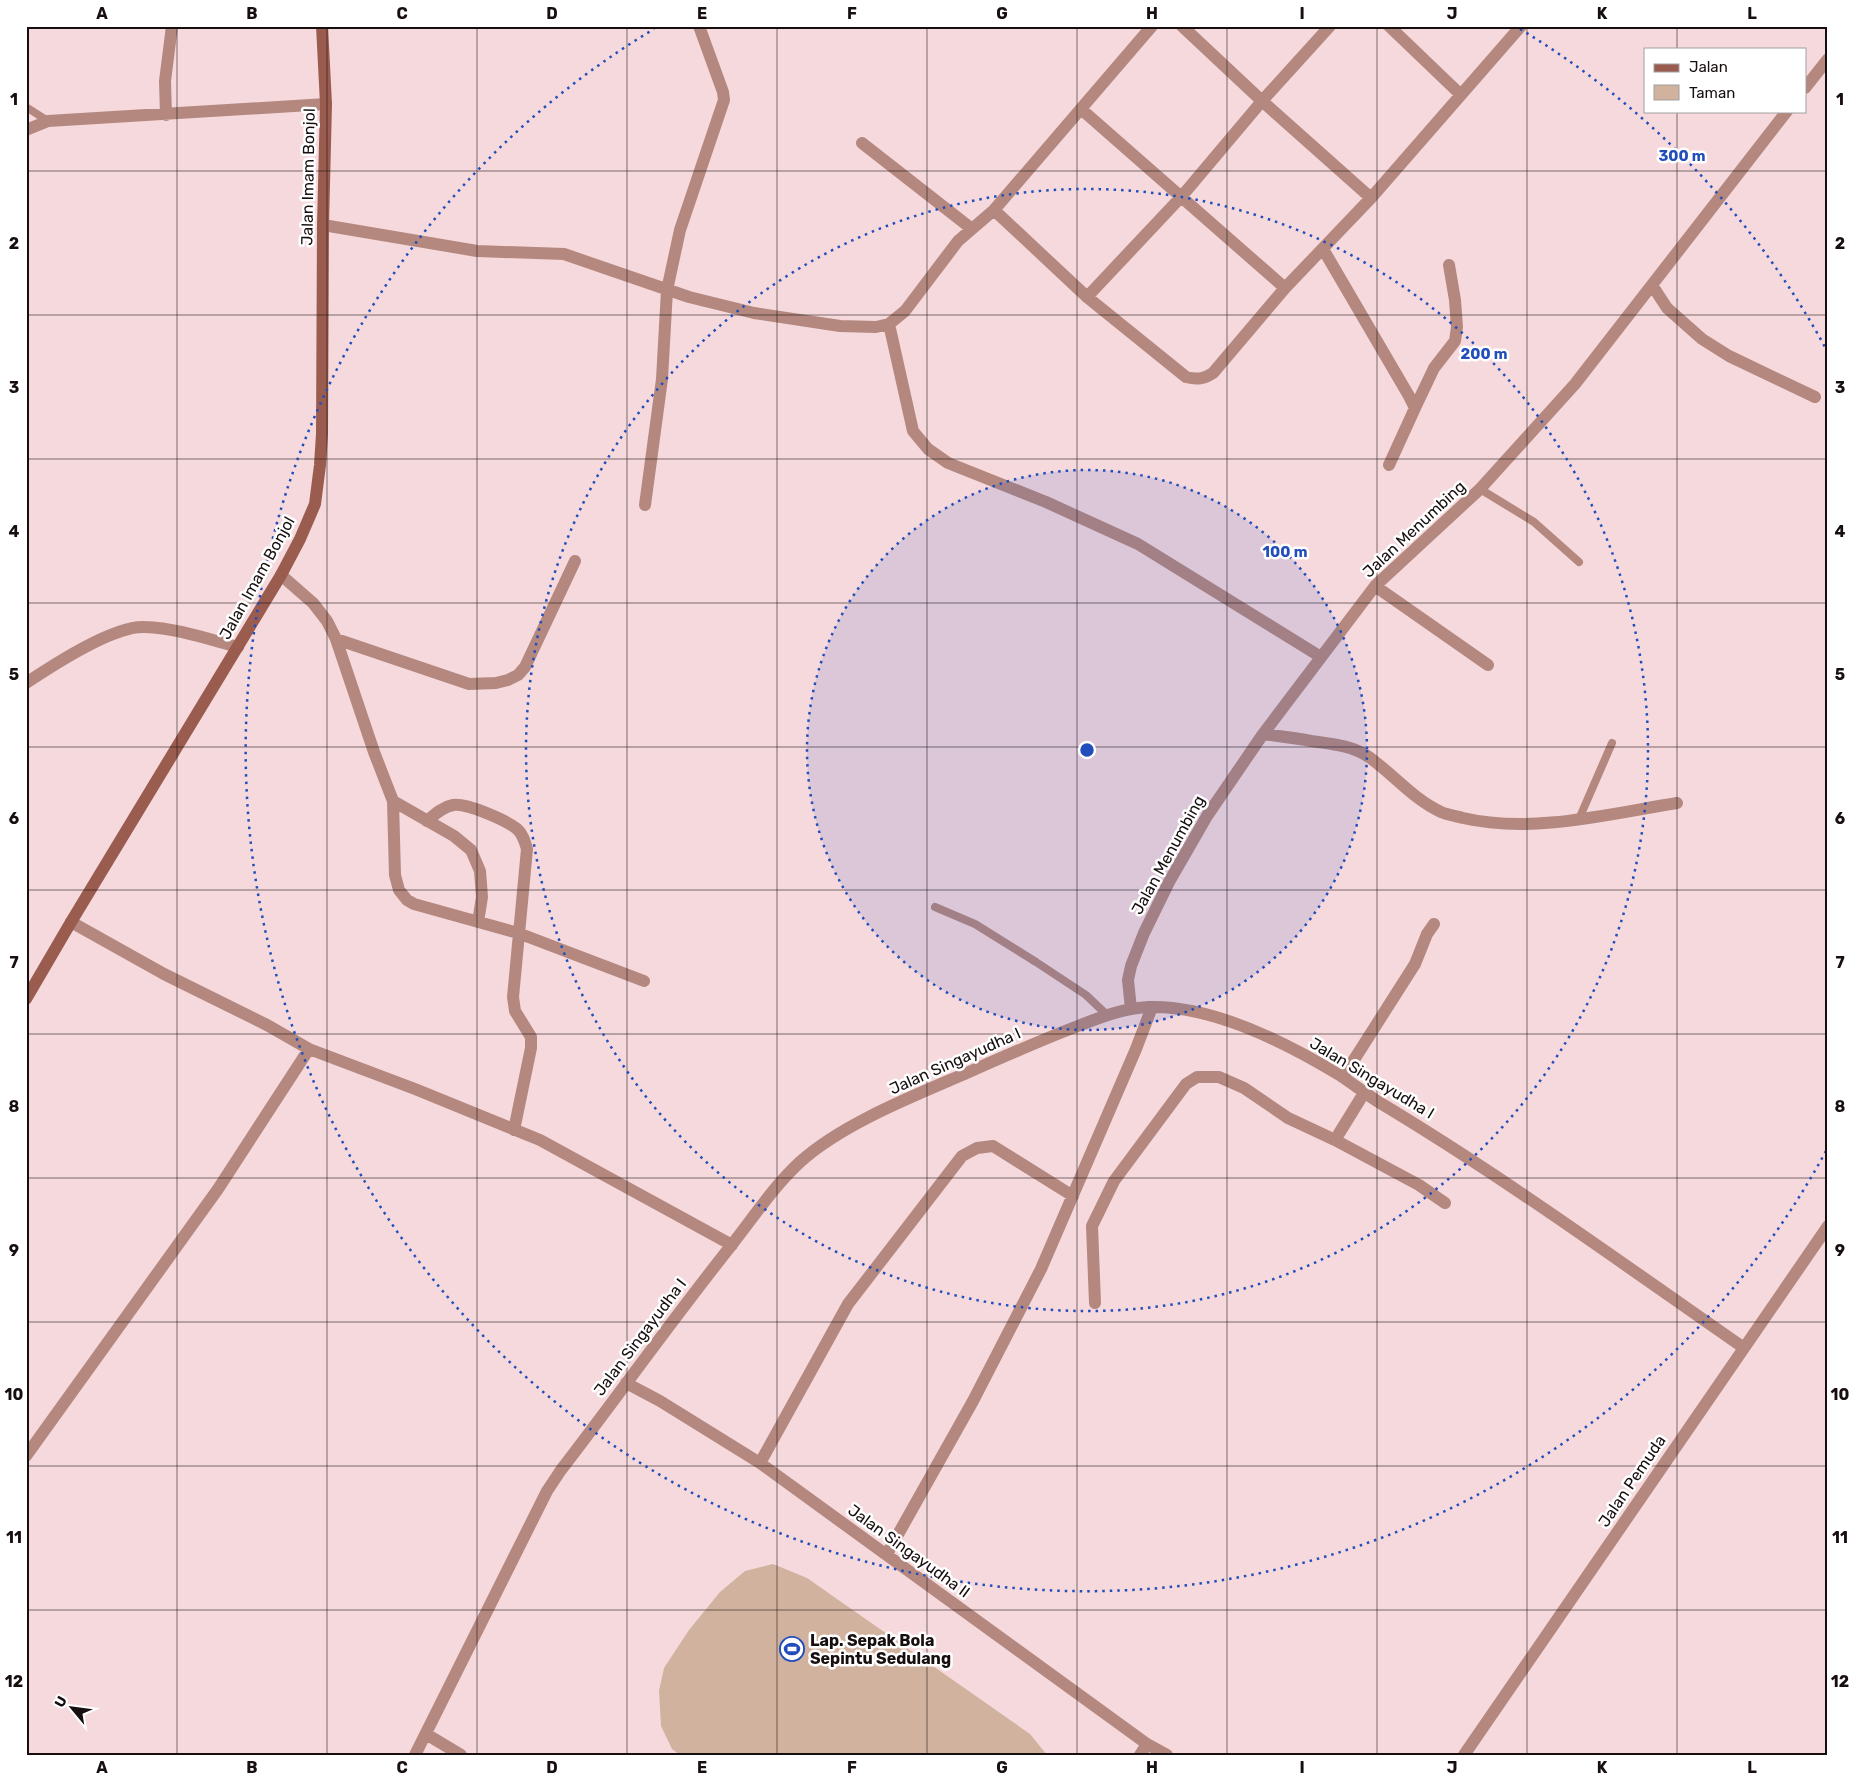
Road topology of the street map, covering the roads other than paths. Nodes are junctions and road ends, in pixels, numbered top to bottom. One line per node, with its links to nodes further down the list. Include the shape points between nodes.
1 (172, 26): 17 (street, via 165,81)
2 (322, 26): 13 (main road, Jalan Imam Bonjol)
3 (699, 26): 30 (street, via 724,100 680,230)
4 (1152, 26): 15 (street)
5 (1182, 26): 12 (street)
6 (1330, 26): 12 (street)
7 (1389, 26): 11 (street)
8 (1521, 26): 11 (street)
9 (1828, 59): 10 (street)
10 (1806, 87)
11 (1462, 95): 22 (street)
12 (1262, 101): 21 (street); 22 (street)
13 (326, 104): 17 (street); 24 (main road, Jalan Imam Bonjol)
14 (26, 107): 18 (lane)
15 (1081, 109): 21 (street); 23 (street)
16 (1787, 112): 28 (street, Jalan Menumbing)
17 (166, 115): 18 (street)
18 (48, 121): 19 (street)
19 (26, 130)
20 (862, 143): 25 (street)
21 (1182, 196): 29 (street); 31 (street)
22 (1371, 198): 26 (street)
23 (994, 210): 25 (street); 31 (street)
24 (323, 225): 30 (street, via 477,251 564,254); 40 (main road, Jalan Imam Bonjol, via 322,434 315,504)
25 (972, 229): 32 (street, via 958,241 905,311)
26 (1323, 249): 29 (street); 34 (street)
27 (1448, 266): 34 (street, via 1456,300 1456,341 1434,368)
28 (1652, 285): 33 (street, via 1667,308 1702,339 1729,356); 36 (street, Jalan Menumbing, via 1575,384)
29 (1285, 288): 31 (street, via 1213,373 1204,379 1186,377)
30 (667, 290): 32 (street, via 745,310 840,326); 37 (street, via 662,379)
31 (1087, 297)
32 (889, 324): 44 (street, via 913,431 928,449 948,463 1046,502 1138,544)
33 (1815, 397)
34 (1415, 408): 35 (street)
35 (1389, 465)
36 (1480, 490): 39 (lane, via 1534,522); 41 (street, Jalan Menumbing)
37 (645, 505)
38 (575, 561): 42 (street, via 526,667 508,680 468,684)
39 (1579, 562)
40 (281, 575): 42 (street, via 313,603); 43 (main road, Jalan Imam Bonjol)
41 (1375, 586): 44 (street, Jalan Menumbing); 45 (street)
42 (336, 639): 49 (street)
43 (238, 647): 46 (street, via 171,630 144,626 126,628 44,671); 54 (main road, Jalan Imam Bonjol)
44 (1321, 657): 47 (street, Jalan Menumbing)
45 (1488, 665)
46 (26, 684)
47 (1263, 734): 51 (street, via 1350,748 1390,772 1421,801 1443,813 1481,822 1516,825); 61 (street, Jalan Menumbing, via 1207,816 1144,933 1128,980)
48 (1612, 743): 51 (lane)
49 (393, 800): 52 (street); 55 (street, via 398,890 414,904)
50 (1677, 803): 51 (street)
51 (1579, 819)
52 (427, 821): 55 (street, via 471,850 480,871 482,897); 57 (street, via 441,809 453,805 490,814 518,830 527,850)
53 (935, 907): 62 (lane, via 975,924 1036,962 1086,995)
54 (70, 922): 59 (main road, Jalan Imam Bonjol); 63 (street)
55 (478, 922): 57 (street)
56 (1434, 924): 64 (street, via 1415,964)
57 (518, 934): 58 (street); 66 (street, via 513,997 515,1011 531,1037 531,1048)
58 (644, 981)
59 (26, 999)
60 (1152, 1007): 61 (street, Jalan Singayudha I); 64 (street, Jalan Singayudha I, via 1179,1008 1265,1034); 68 (street)
61 (1131, 1008): 62 (street, Jalan Singayudha I)
62 (1108, 1015): 71 (street, Jalan Singayudha I, via 1043,1039 953,1079 872,1116 827,1141 800,1162 773,1190)
63 (309, 1049): 66 (street); 75 (street, via 218,1190)
64 (1343, 1077): 65 (street, Jalan Singayudha I)
65 (1364, 1093): 67 (street); 73 (street, Jalan Singayudha I, via 1469,1158)
66 (514, 1130): 71 (street, via 540,1140)
67 (1336, 1140): 69 (street, via 1419,1185); 72 (street, via 1288,1118 1244,1088 1219,1077 1197,1078 1186,1084 1114,1181 1092,1226)
68 (1073, 1196): 76 (street, via 993,1146 977,1148 962,1156 848,1304); 77 (street, via 1041,1269 978,1392)
69 (1445, 1203)
70 (1828, 1226): 73 (street, Jalan Pemuda)
71 (732, 1245): 74 (street, Jalan Singayudha I)
72 (1095, 1303)
73 (1744, 1348): 83 (street, Jalan Pemuda)
74 (626, 1383): 76 (street, Jalan Singayudha II); 78 (street, Jalan Singayudha I, via 547,1491)
75 (26, 1456)
76 (760, 1463): 77 (street, Jalan Singayudha II)
77 (887, 1554): 79 (street, Jalan Singayudha II)
78 (426, 1734): 80 (street, Jalan Singayudha I); 81 (street)
79 (1144, 1749): 82 (street, Jalan Singayudha II)
80 (415, 1755)
81 (461, 1755)
82 (1167, 1755)
83 (1464, 1755)

